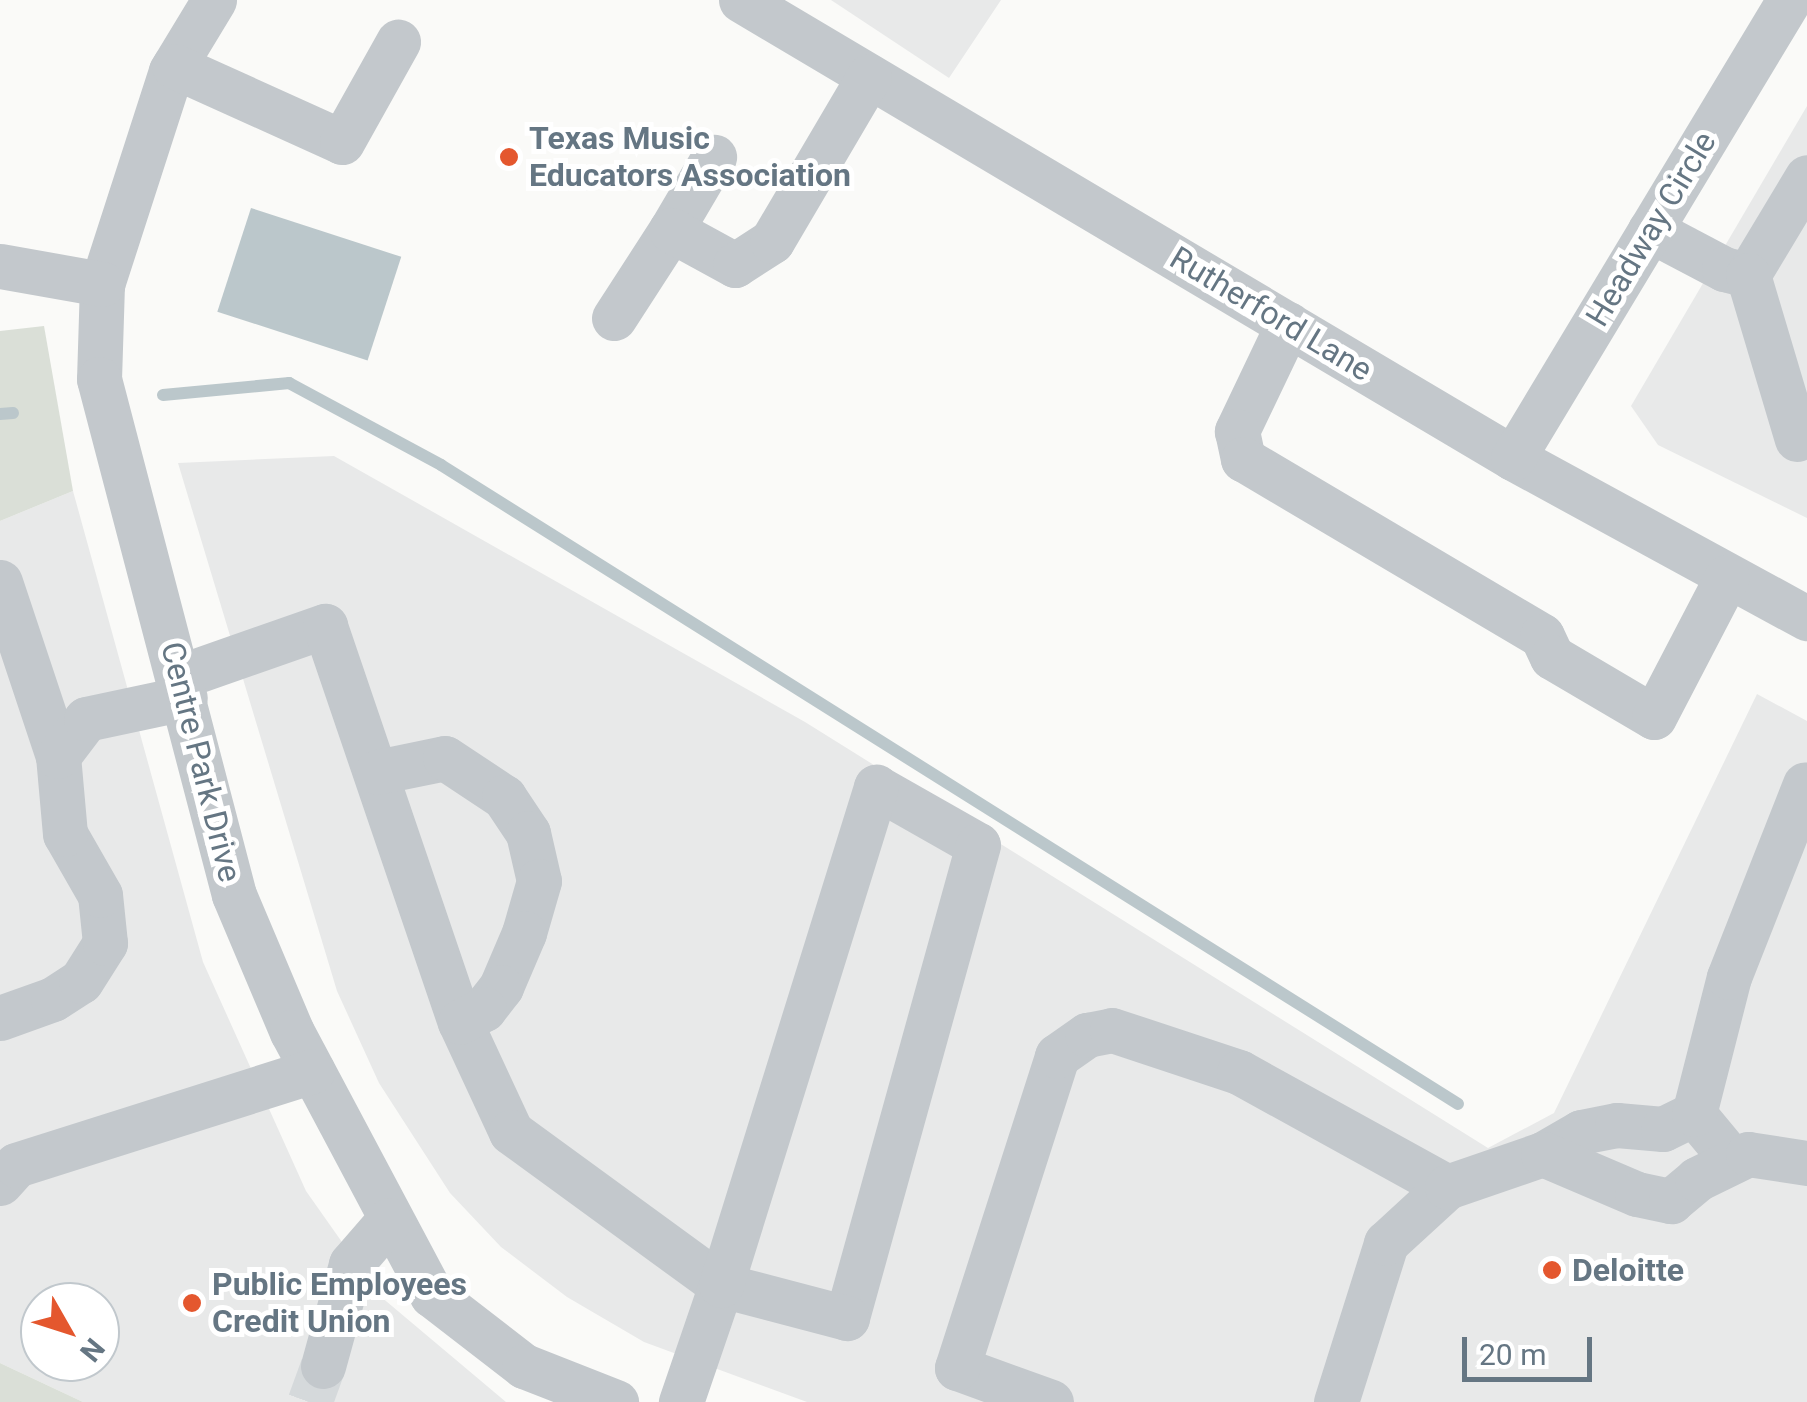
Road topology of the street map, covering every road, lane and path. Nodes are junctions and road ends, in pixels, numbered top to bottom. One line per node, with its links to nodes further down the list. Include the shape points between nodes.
1 (214, 0): 5 (street, Centre Park Drive)
2 (741, 0): 6 (street, Rutherford Lane)
3 (1788, 0): 10 (street, Headway Circle)
4 (398, 42): 5 (street, via 342,142)
5 (174, 66): 13 (street, Centre Park Drive)
6 (868, 76): 9 (street, via 772,241 735,265); 15 (street, Rutherford Lane)
7 (714, 157): 9 (street)
8 (1807, 176): 12 (street)
9 (672, 230): 14 (street)
10 (1650, 230): 12 (street); 17 (street, Headway Circle)
11 (0, 266): 13 (street)
12 (1748, 275): 16 (street)
13 (102, 284): 21 (street, Centre Park Drive, via 99,379)
14 (614, 318)
15 (1288, 324): 17 (street, Rutherford Lane); 18 (street, via 1237,431 1243,459 1542,636 1552,657 1654,717)
16 (1797, 438)
17 (1513, 458): 18 (street, Rutherford Lane)
18 (1727, 577): 20 (street, Rutherford Lane)
19 (0, 582): 22 (street)
20 (1807, 618)
21 (182, 688): 22 (street, via 86,719); 23 (street, via 325,626); 27 (street, Centre Park Drive, via 234,895)
22 (58, 756): 25 (street, via 65,834 100,895 105,943 81,981 54,999)
23 (377, 772): 26 (street); 26 (street, via 445,758 504,797 528,833 539,880 524,933 500,987 484,1008)
24 (1806, 782): 28 (street, via 1729,977)
25 (0, 1018)
26 (460, 1022): 35 (street, via 511,1132)
27 (312, 1071): 32 (street, via 16,1165); 34 (street, Centre Park Drive)
28 (1694, 1114): 29 (street, via 1663,1129 1580,1132); 30 (street)
29 (1542, 1154): 30 (street, via 1672,1202 1697,1178); 33 (street)
30 (1733, 1161): 31 (street, via 1748,1154)
31 (1807, 1163)
32 (0, 1183)
33 (1447, 1188): 39 (street, via 1239,1072 1112,1030 1087,1034 1057,1056 957,1368); 40 (street, via 1386,1243)
34 (388, 1220): 36 (street, via 351,1264); 37 (street, Centre Park Drive, via 432,1296 524,1366)
35 (722, 1285): 35 (street, via 847,1318 978,845 876,787); 38 (street)
36 (323, 1366)
37 (616, 1402)
38 (682, 1402)
39 (1051, 1402)
40 (1336, 1402)

